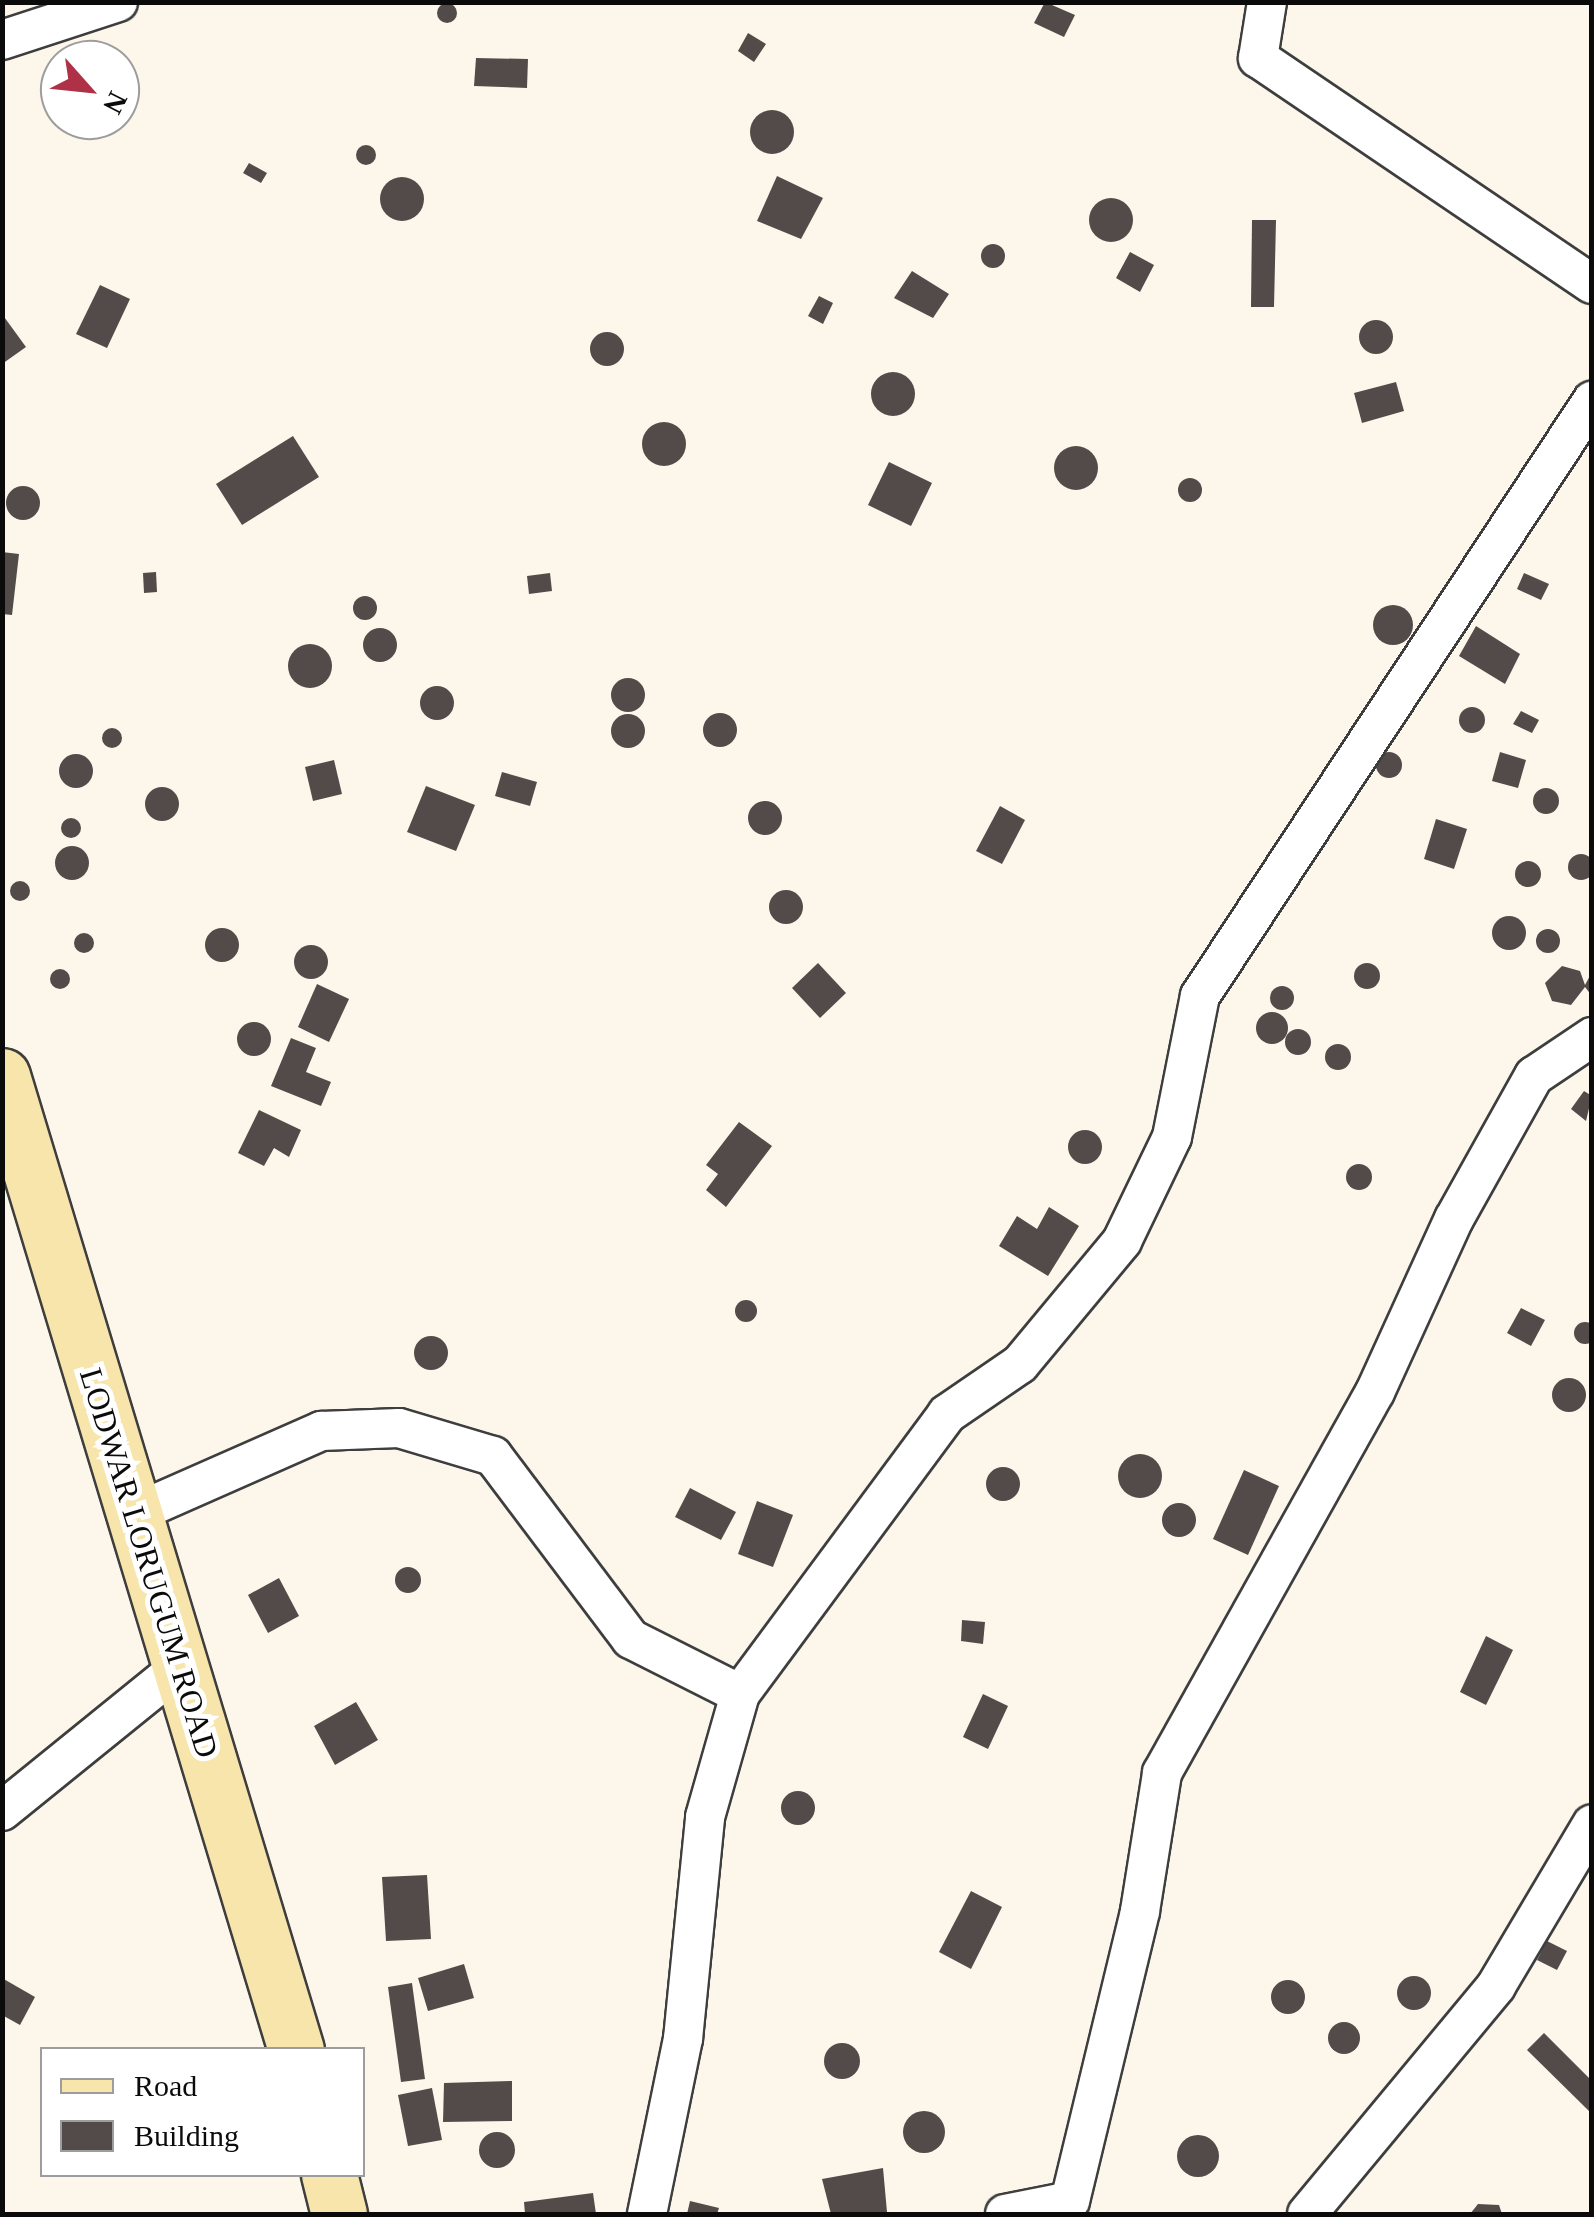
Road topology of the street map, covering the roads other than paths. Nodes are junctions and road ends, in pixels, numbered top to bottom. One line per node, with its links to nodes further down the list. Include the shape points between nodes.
1 (118, 2): 3 (street)
2 (1267, 2): 4 (street, via 1258,58)
3 (2, 40)
4 (1592, 284)
5 (1592, 401): 10 (street, via 1200,996 1172,1137 1122,1240 1020,1364 947,1414)
6 (1592, 1037): 17 (street, via 1534,1076 1454,1220 1375,1392 1162,1773 1140,1912 1070,2201)
7 (2, 1076): 8 (main road, LODWAR LORUGUM ROAD)
8 (134, 1514): 9 (main road, LODWAR LORUGUM ROAD); 10 (street, via 321,1431 399,1428 493,1456 632,1638)
9 (180, 1667): 11 (street); 13 (main road, LODWAR LORUGUM ROAD)
10 (740, 1694): 16 (street, via 689,1908 683,2040)
11 (2, 1812)
12 (1592, 1824): 18 (street, via 1496,1986)
13 (295, 2047)
14 (330, 2177): 15 (main road)
15 (339, 2214)
16 (647, 2214)
17 (1005, 2214)
18 (1307, 2214)

